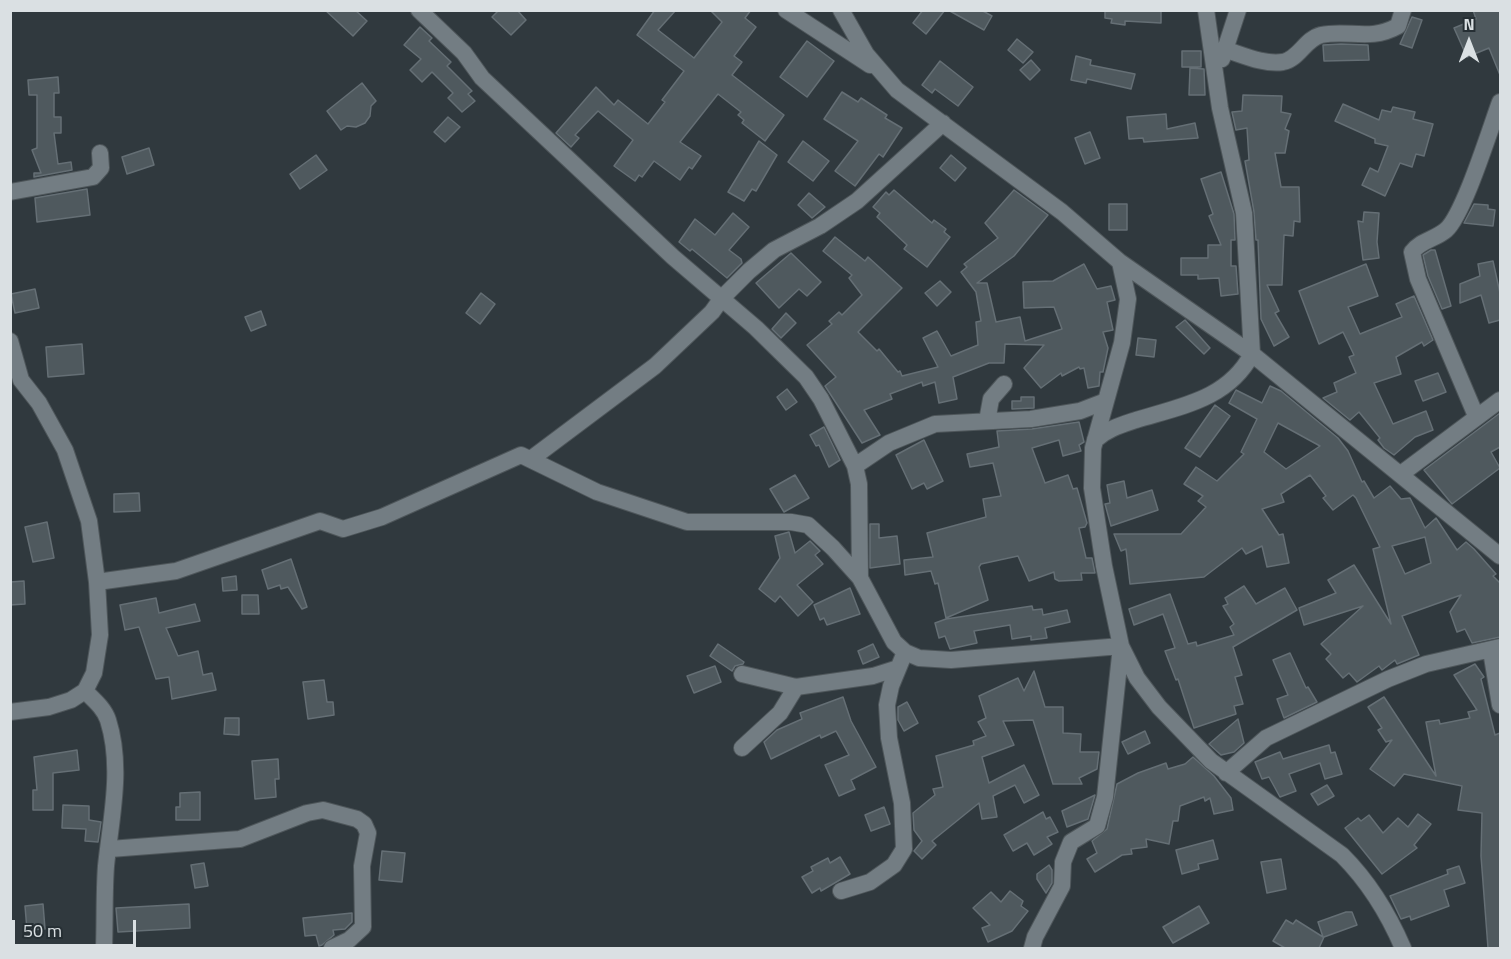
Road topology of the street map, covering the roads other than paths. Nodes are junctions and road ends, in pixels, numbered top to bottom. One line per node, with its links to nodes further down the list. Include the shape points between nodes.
1 (419, 10): 15 (street, via 464,53 482,78)
2 (786, 10): 8 (street)
3 (841, 10): 8 (street)
4 (1206, 10): 9 (street)
5 (1238, 10): 7 (street)
6 (1403, 10): 7 (street, via 1398,26 1383,34 1320,35 1286,62 1270,63)
7 (1224, 49): 9 (street)
8 (878, 70): 11 (street, via 897,90)
9 (1216, 83): 17 (street, via 1244,213)
10 (1500, 102): 22 (street, via 1459,212 1446,230 1418,244 1412,252 1418,279)
11 (943, 123): 14 (street, via 1062,212); 15 (street, via 857,201 774,250)
12 (100, 153): 13 (street, via 101,168 93,177)
13 (10, 192)
14 (1120, 262): 17 (street); 21 (street, via 1128,299 1122,343)
15 (722, 298): 25 (street, via 655,366); 26 (street, via 806,377)
16 (10, 341): 18 (street)
17 (1252, 354): 24 (street, via 1242,372 1225,388 1108,430); 27 (street)
18 (16, 381): 30 (street, via 39,403 65,450 89,521)
19 (1004, 384): 23 (street, via 991,399)
20 (1500, 400): 22 (street)
21 (1106, 401): 23 (street, via 1080,411 1031,419); 24 (street)
22 (1476, 416): 27 (street)
23 (987, 420): 26 (street, via 935,424 889,443)
24 (1095, 440): 31 (street, via 1092,488)
25 (531, 459): 29 (street, via 597,492 687,522 808,525); 30 (street, via 521,455 382,517 342,530 320,521 176,571)
26 (855, 466): 29 (street, via 859,484)
27 (1401, 474): 28 (street)
28 (1500, 556)
29 (860, 578): 33 (street, via 879,619)
30 (98, 582): 37 (street, via 100,635 94,673)
31 (1121, 646): 33 (street, via 935,661); 41 (street, via 1137,678 1159,707); 46 (street, via 1105,797 1097,826 1071,842 1063,862 1062,886)
32 (1496, 649): 38 (street); 41 (street, via 1426,664 1388,679 1266,738)
33 (905, 652): 34 (street)
34 (898, 668): 36 (street, via 873,676); 43 (street, via 887,705 889,738 902,803 904,849 894,865 870,882)
35 (742, 674): 36 (street)
36 (796, 687): 40 (street, via 780,713)
37 (85, 691): 39 (street, via 49,707); 42 (street, via 108,719 115,761)
38 (1500, 705)
39 (10, 712)
40 (742, 748)
41 (1226, 774): 47 (street, via 1342,855 1382,904)
42 (110, 849): 44 (street, via 106,864); 45 (street, via 240,839 323,810 357,819 368,833 362,866 363,927)
43 (841, 891)
44 (104, 948)
45 (332, 948)
46 (1032, 948)
47 (1403, 948)

